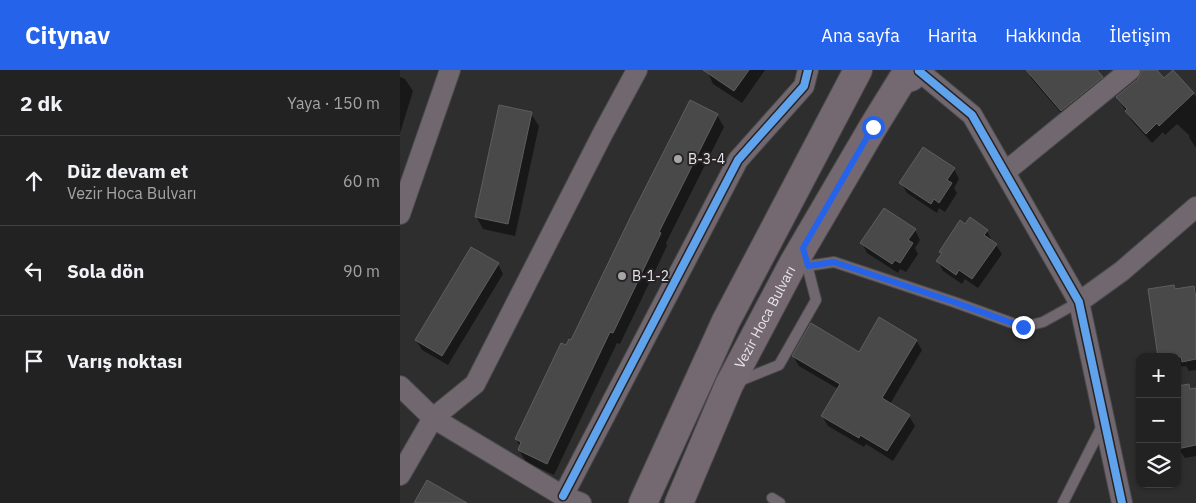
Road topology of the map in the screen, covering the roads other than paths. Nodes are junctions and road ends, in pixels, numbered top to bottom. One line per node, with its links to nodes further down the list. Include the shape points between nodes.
1 (450, 70): 10 (street)
2 (637, 70): 15 (street, via 475,384)
3 (808, 70): 18 (street, via 804,86 738,160)
4 (858, 70): 19 (main road, via 726,321)
5 (875, 70): 7 (main road, via 893,80)
6 (1130, 70): 8 (street)
7 (913, 74): 8 (street, via 972,115); 11 (main road, Vezir Hoca Bulvarı, via 873,127)
8 (1005, 172): 12 (street)
9 (1196, 207): 12 (street, via 1122,271)
10 (400, 214)
11 (805, 257): 12 (lane, via 834,262 1023,327 1043,322); 13 (main road, Vezir Hoca Bulvarı); 13 (lane, via 816,300 779,365)
12 (1079, 302): 16 (street)
13 (729, 385): 20 (main road, Vezir Hoca Bulvarı)
14 (400, 386): 15 (street)
15 (433, 418): 17 (street); 18 (street)
16 (1104, 421): 21 (lane); 22 (street)
17 (400, 475)
18 (571, 501)
19 (642, 502)
20 (679, 503)
21 (1063, 503)
22 (1122, 503)

